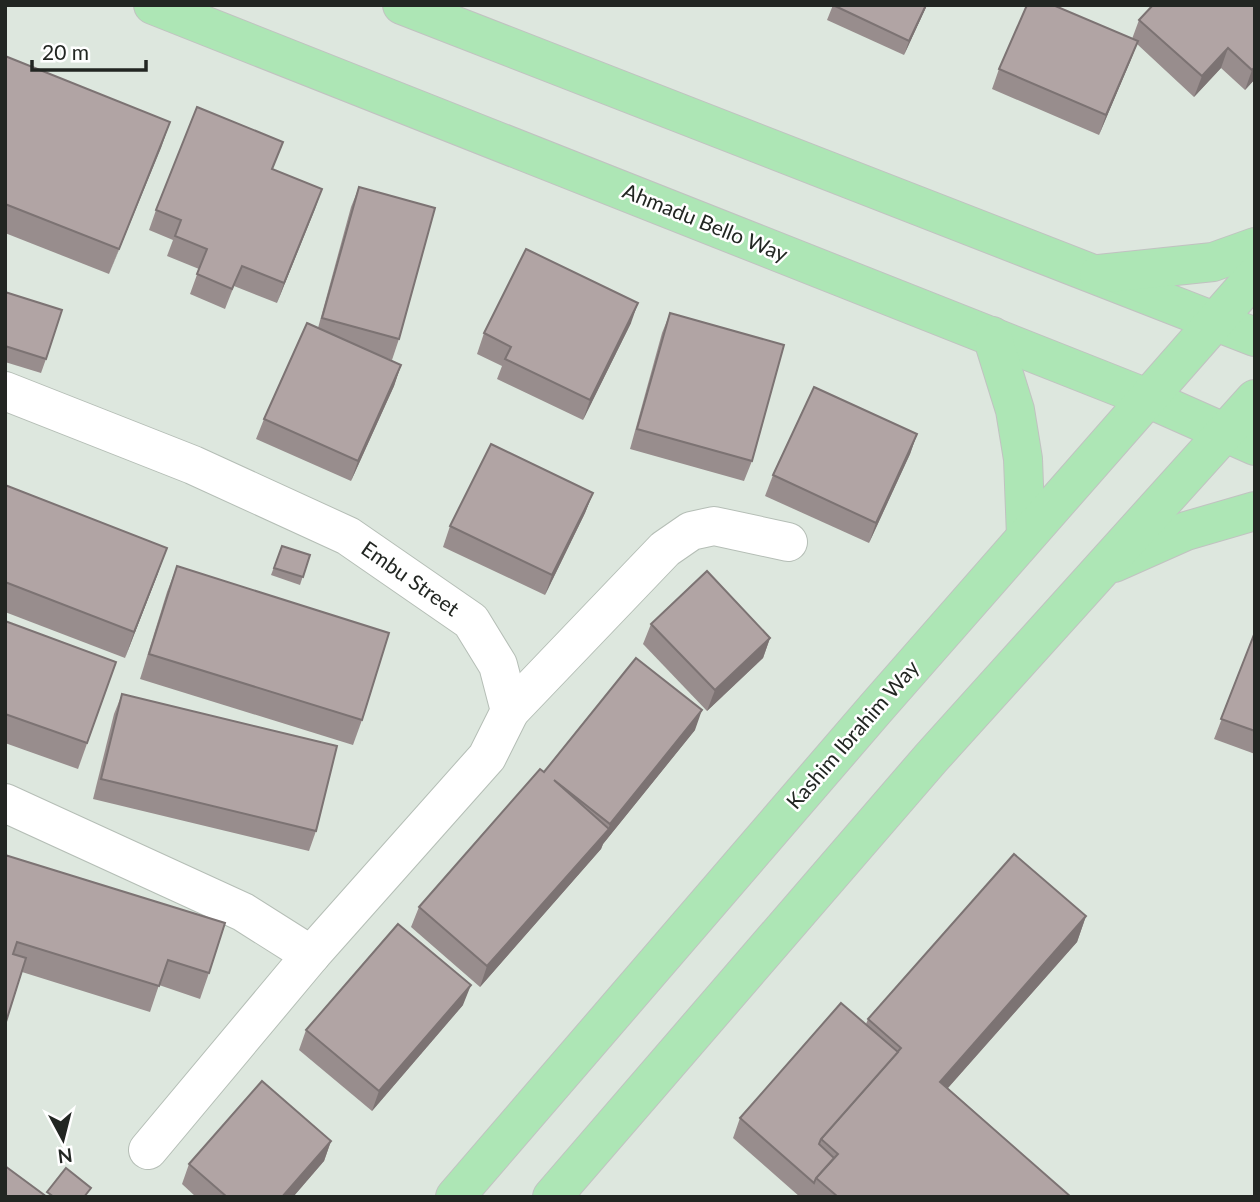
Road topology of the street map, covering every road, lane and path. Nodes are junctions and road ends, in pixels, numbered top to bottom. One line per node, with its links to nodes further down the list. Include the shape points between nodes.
1 (153, 5): 7 (main road, Ahmadu Bello Way)
2 (402, 5): 4 (main road)
3 (1255, 247): 4 (main road, via 1213,262)
4 (1092, 274): 6 (main road)
5 (1255, 276): 6 (main road, Kashim Ibrahim Way)
6 (1216, 323): 8 (main road); 10 (main road, Kashim Ibrahim Way)
7 (992, 336): 10 (main road, Ahmadu Bello Way); 14 (main road, via 1015,410 1023,459)
8 (1255, 337)
9 (5, 391): 17 (street, Embu Street, via 193,465 348,536 471,621 498,665)
10 (1147, 398): 12 (main road, Ahmadu Bello Way); 14 (main road, Kashim Ibrahim Way)
11 (1255, 399): 12 (main road)
12 (1239, 439): 16 (main road)
13 (1255, 511): 16 (main road, via 1186,531)
14 (1026, 536): 21 (main road, Kashim Ibrahim Way)
15 (788, 542): 17 (street, via 715,526 691,531 665,549)
16 (1102, 568): 22 (main road, via 931,758)
17 (510, 711): 19 (street, via 487,757)
18 (5, 803): 19 (street, via 243,912)
19 (311, 955): 20 (street)
20 (148, 1150)
21 (455, 1197)
22 (552, 1197)

